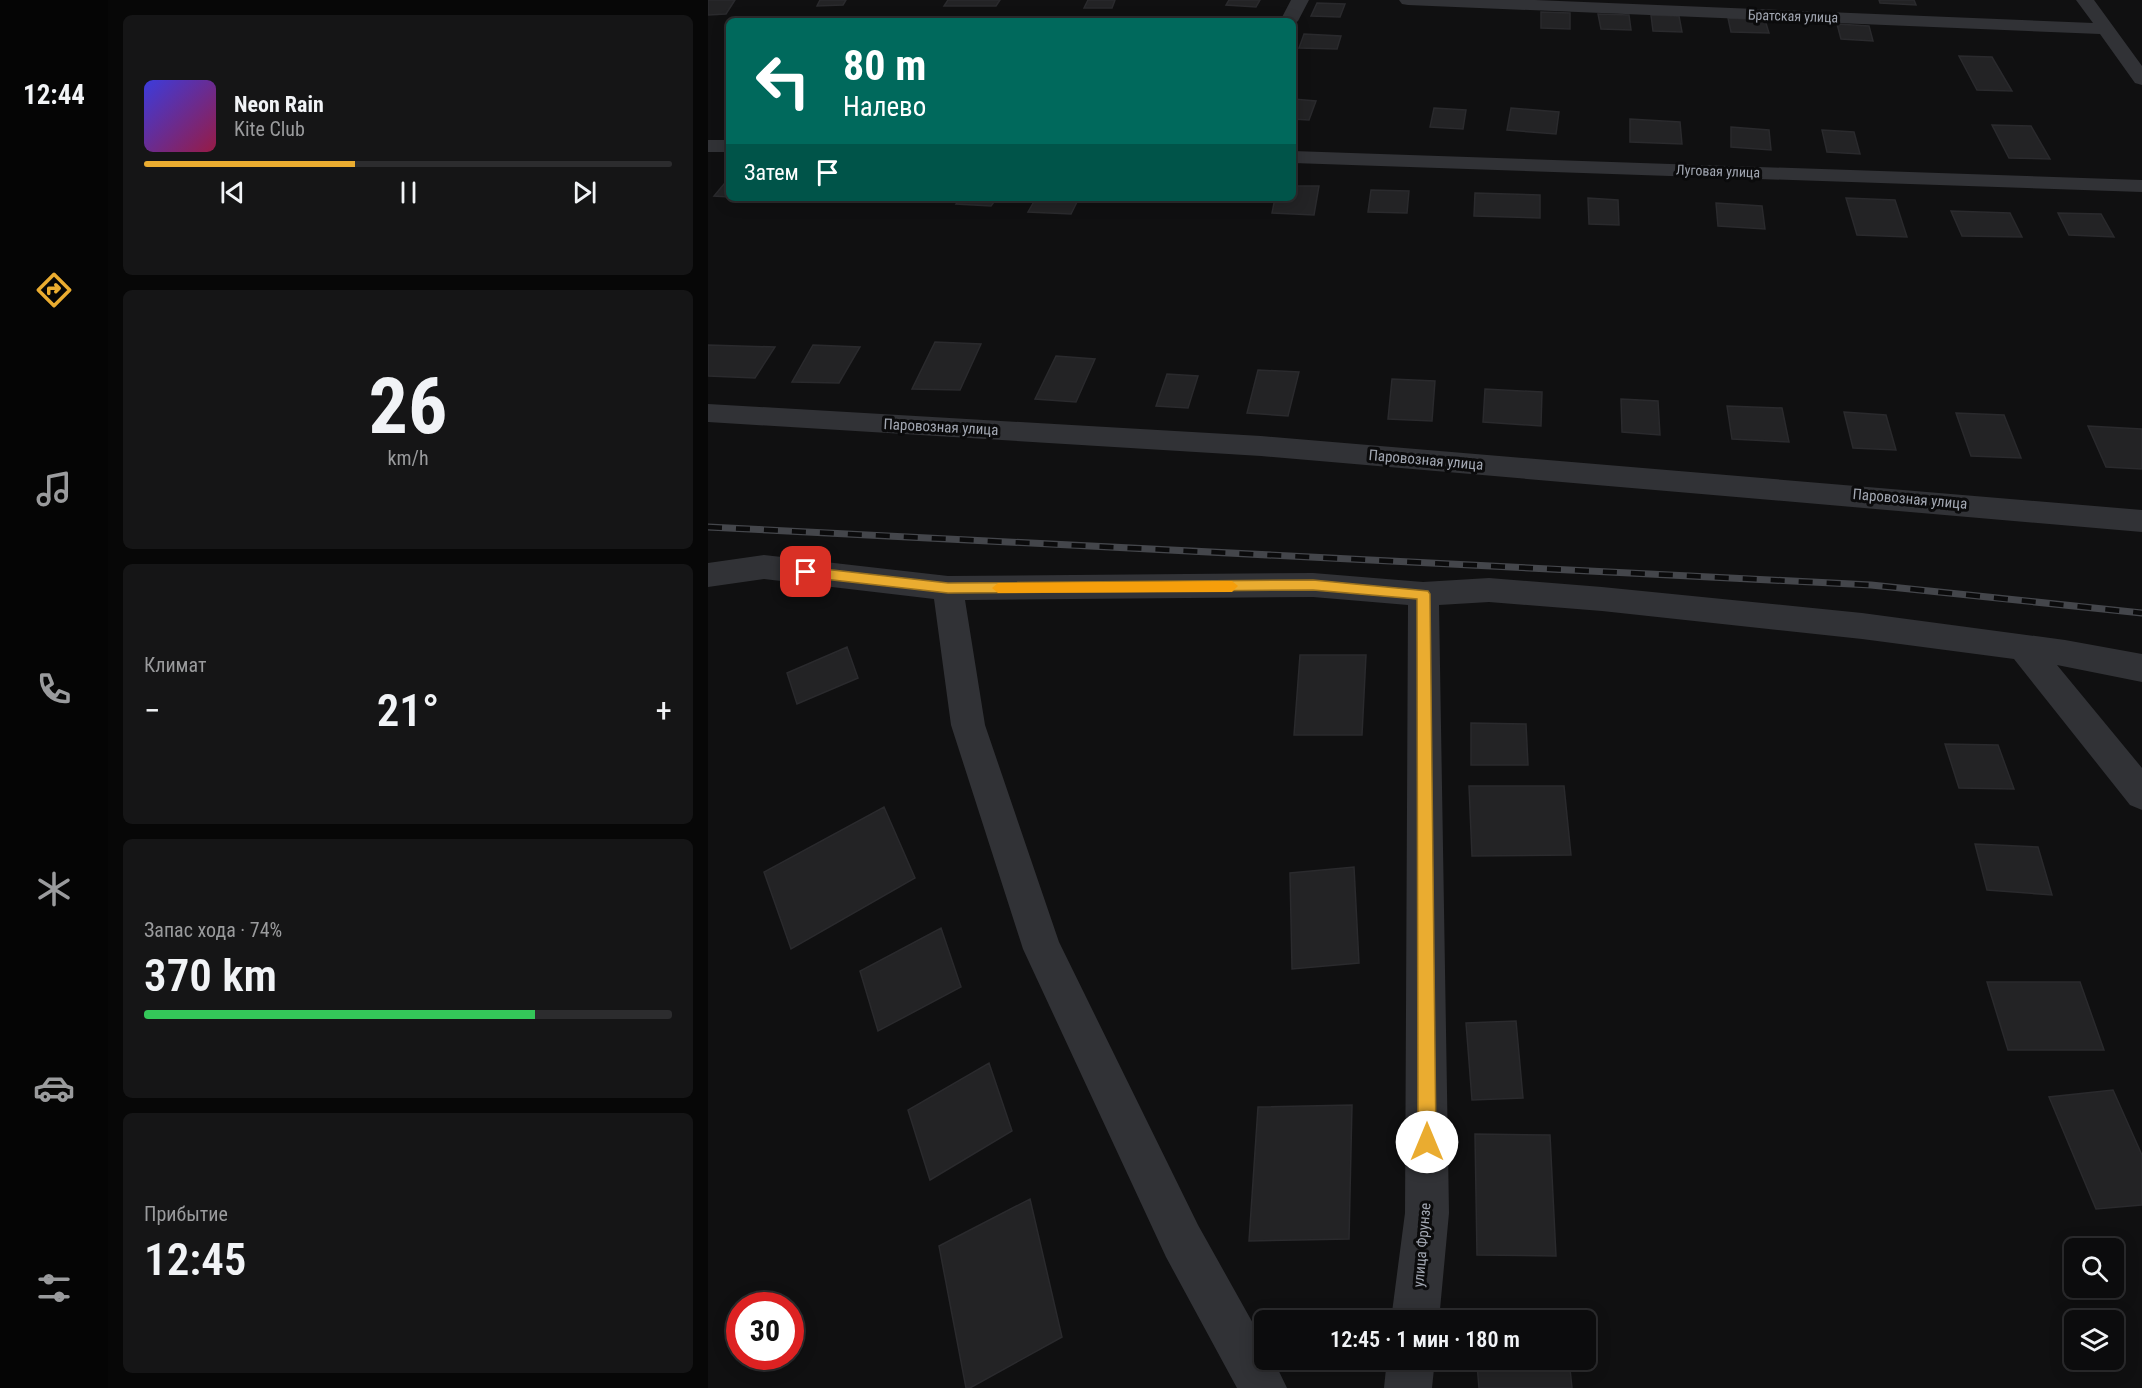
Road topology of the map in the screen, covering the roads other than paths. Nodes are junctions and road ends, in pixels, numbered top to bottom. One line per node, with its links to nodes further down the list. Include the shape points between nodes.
1 (1300, 0): 4 (street)
2 (1408, 0): 5 (street, Братская улица)
3 (2085, 0): 5 (street)
4 (1291, 18)
5 (2106, 29): 6 (street)
6 (2142, 79)
7 (708, 146): 8 (street)
8 (726, 146)
9 (1296, 157): 10 (street, Луговая улица)
10 (2142, 186)
11 (708, 412): 12 (street, Паровозная улица, via 1261,446)
12 (2142, 520)
13 (708, 575): 14 (street, via 764,567)
14 (948, 588): 15 (street, via 1313,585); 21 (street, via 968,725 1042,949 1182,1241)
15 (1424, 594): 16 (street, via 1489,590 1602,599 1862,626); 19 (street, улица Фрунзе, via 1427,1213)
16 (2023, 648): 17 (street); 18 (street)
17 (2142, 668)
18 (2142, 794)
19 (1416, 1310)
20 (1410, 1370): 22 (street)
21 (1263, 1388)
22 (1408, 1388)

